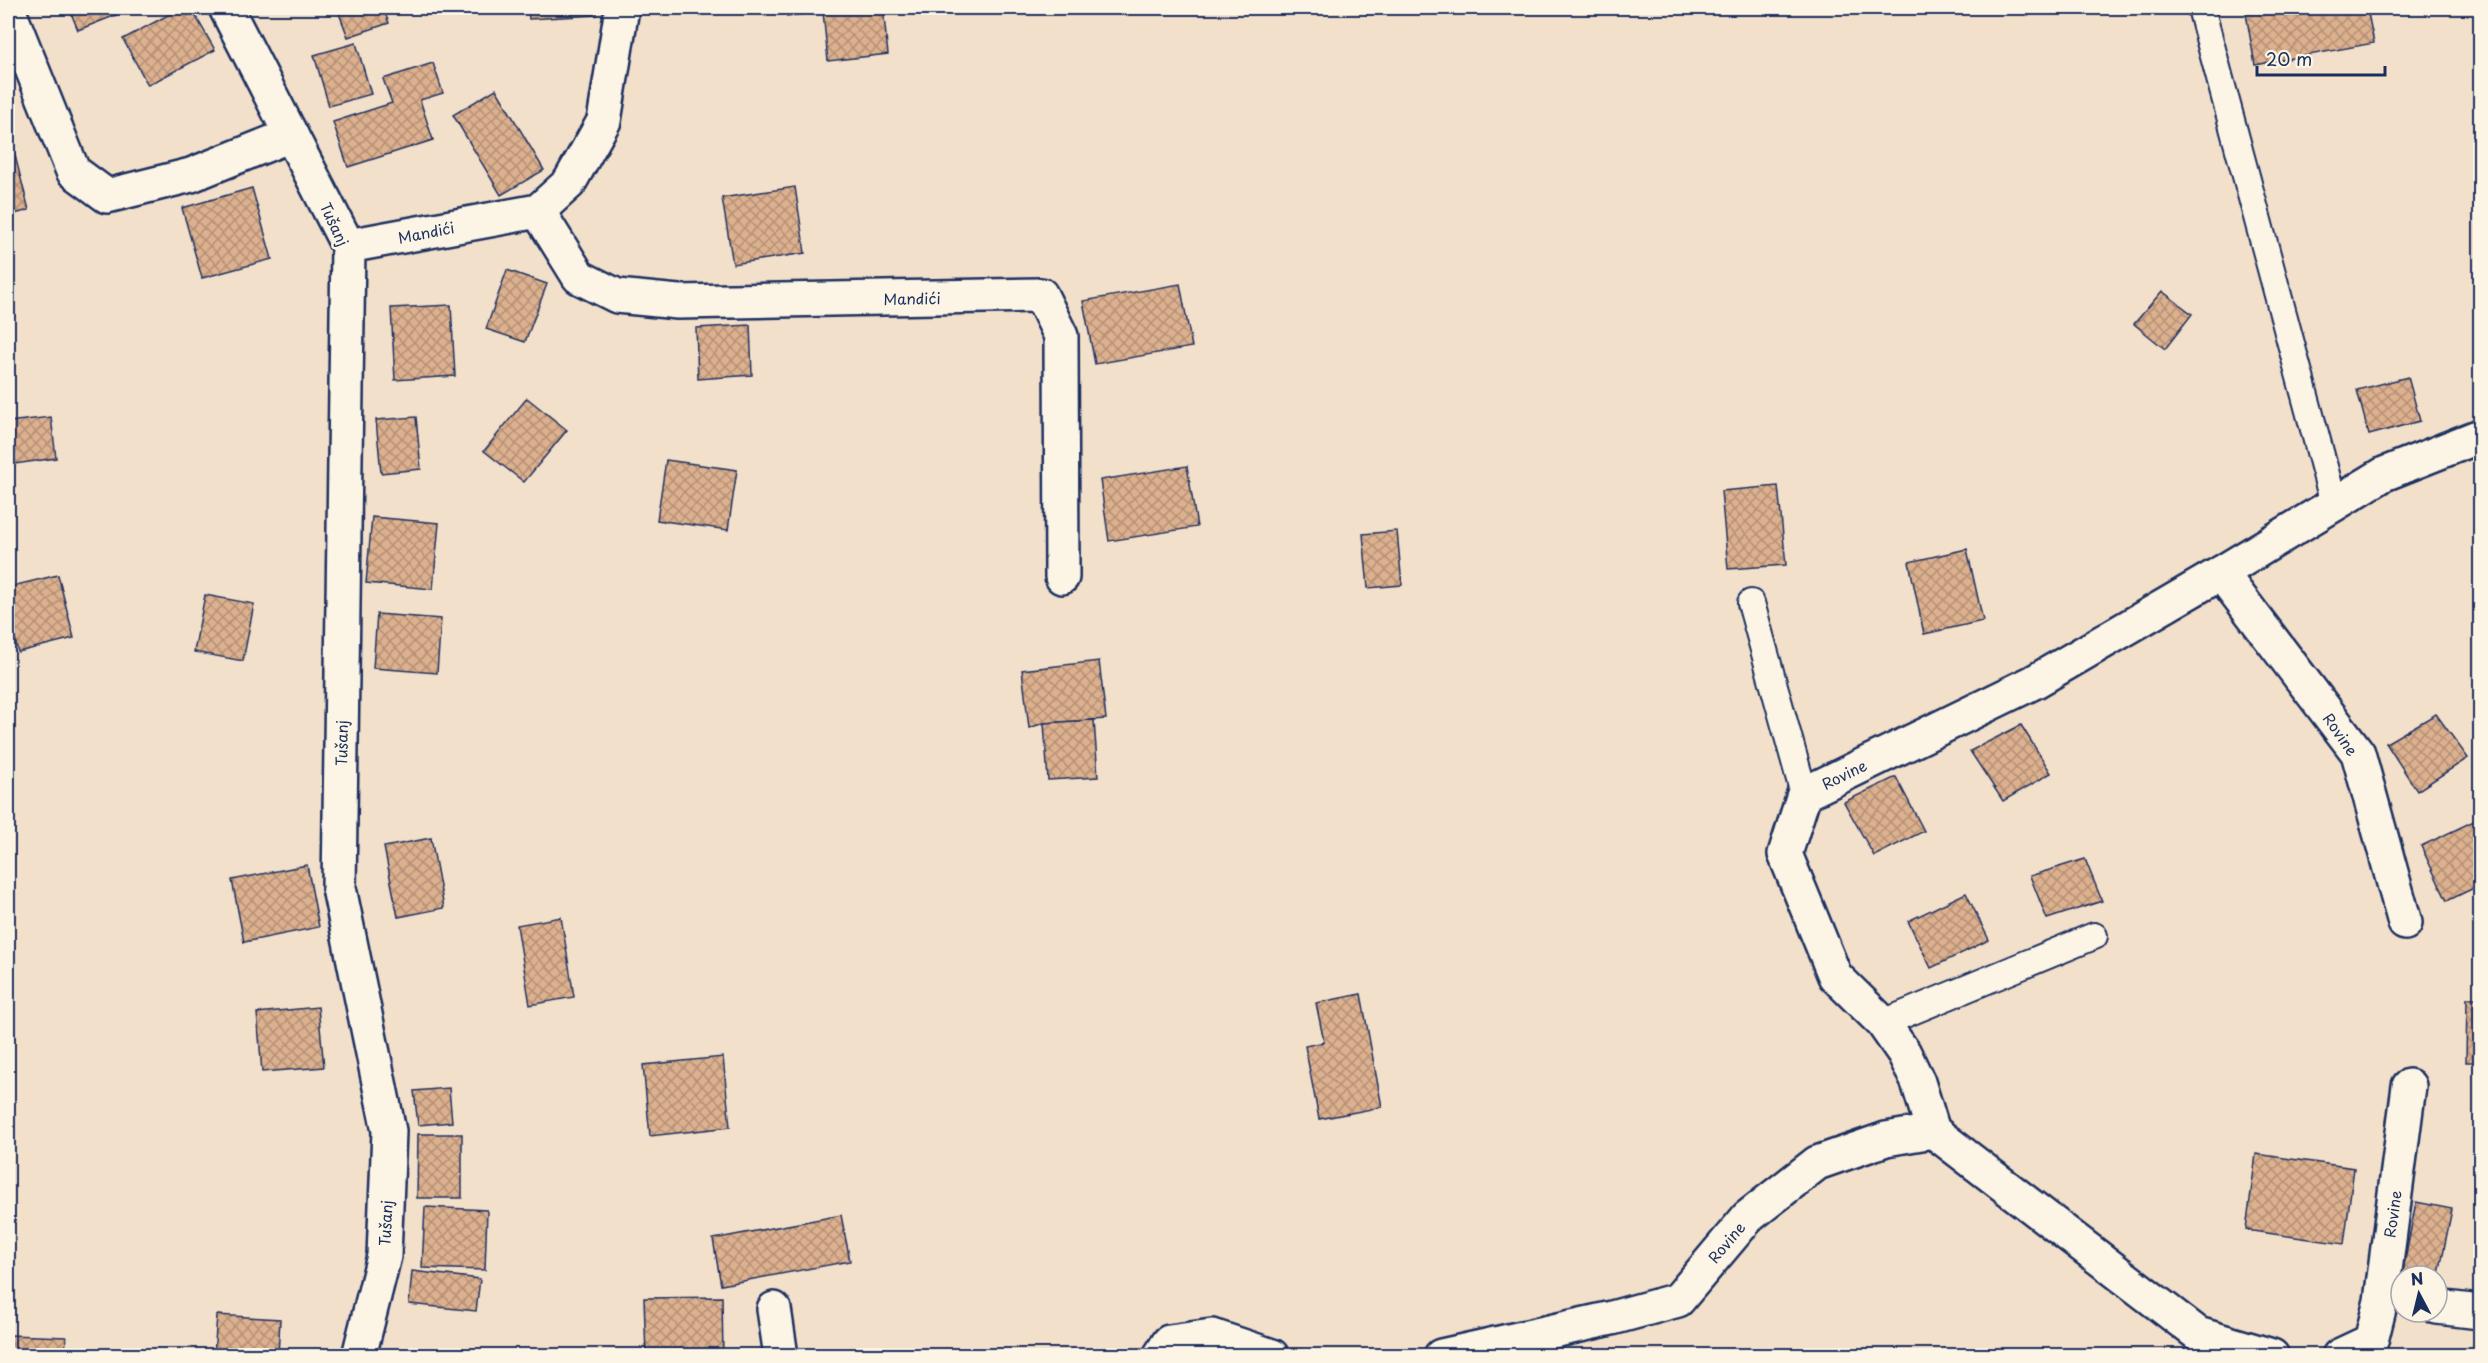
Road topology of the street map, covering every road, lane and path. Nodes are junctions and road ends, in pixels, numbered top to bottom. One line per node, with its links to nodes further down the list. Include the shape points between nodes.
1 (226, 8): 5 (street, Tušanj)
2 (622, 8): 6 (street, via 604,121 569,183)
3 (2201, 8): 9 (lane)
4 (8, 9): 5 (street, via 73,171 107,196 191,175)
5 (291, 135): 7 (street, Tušanj)
6 (538, 211): 7 (street, Mandići); 11 (street, Mandići, via 579,277 617,296 678,302 1041,295 1061,336)
7 (348, 246): 25 (street, Tušanj, via 339,888 389,1131 384,1256)
8 (2481, 436): 9 (street, Rovine, via 2384,474)
9 (2334, 504): 10 (street, Rovine)
10 (2221, 573): 13 (street, Rovine, via 2034,682); 14 (street, Rovine, via 2358,753)
11 (1062, 577)
12 (1751, 603): 13 (lane)
13 (1804, 794): 16 (street, Rovine, via 1785,854 1835,976)
14 (2405, 923)
15 (2094, 936): 16 (lane)
16 (1883, 1023): 18 (street, Rovine, via 1918,1082)
17 (2409, 1086): 19 (street, Rovine)
18 (1933, 1131): 24 (street, Rovine, via 1886,1139 1817,1163 1748,1217 1678,1300); 30 (street, via 2198,1334)
19 (2394, 1264)
20 (2389, 1306): 31 (street, Rovine, via 2371,1341)
21 (2449, 1308): 23 (street)
22 (774, 1309): 26 (street)
23 (2481, 1312)
24 (1518, 1347): 29 (street, Rovine)
25 (359, 1356)
26 (781, 1356)
27 (1160, 1356): 28 (street, via 1170,1342 1212,1336)
28 (1272, 1356)
29 (1441, 1356)
30 (2272, 1356)
31 (2339, 1356)

